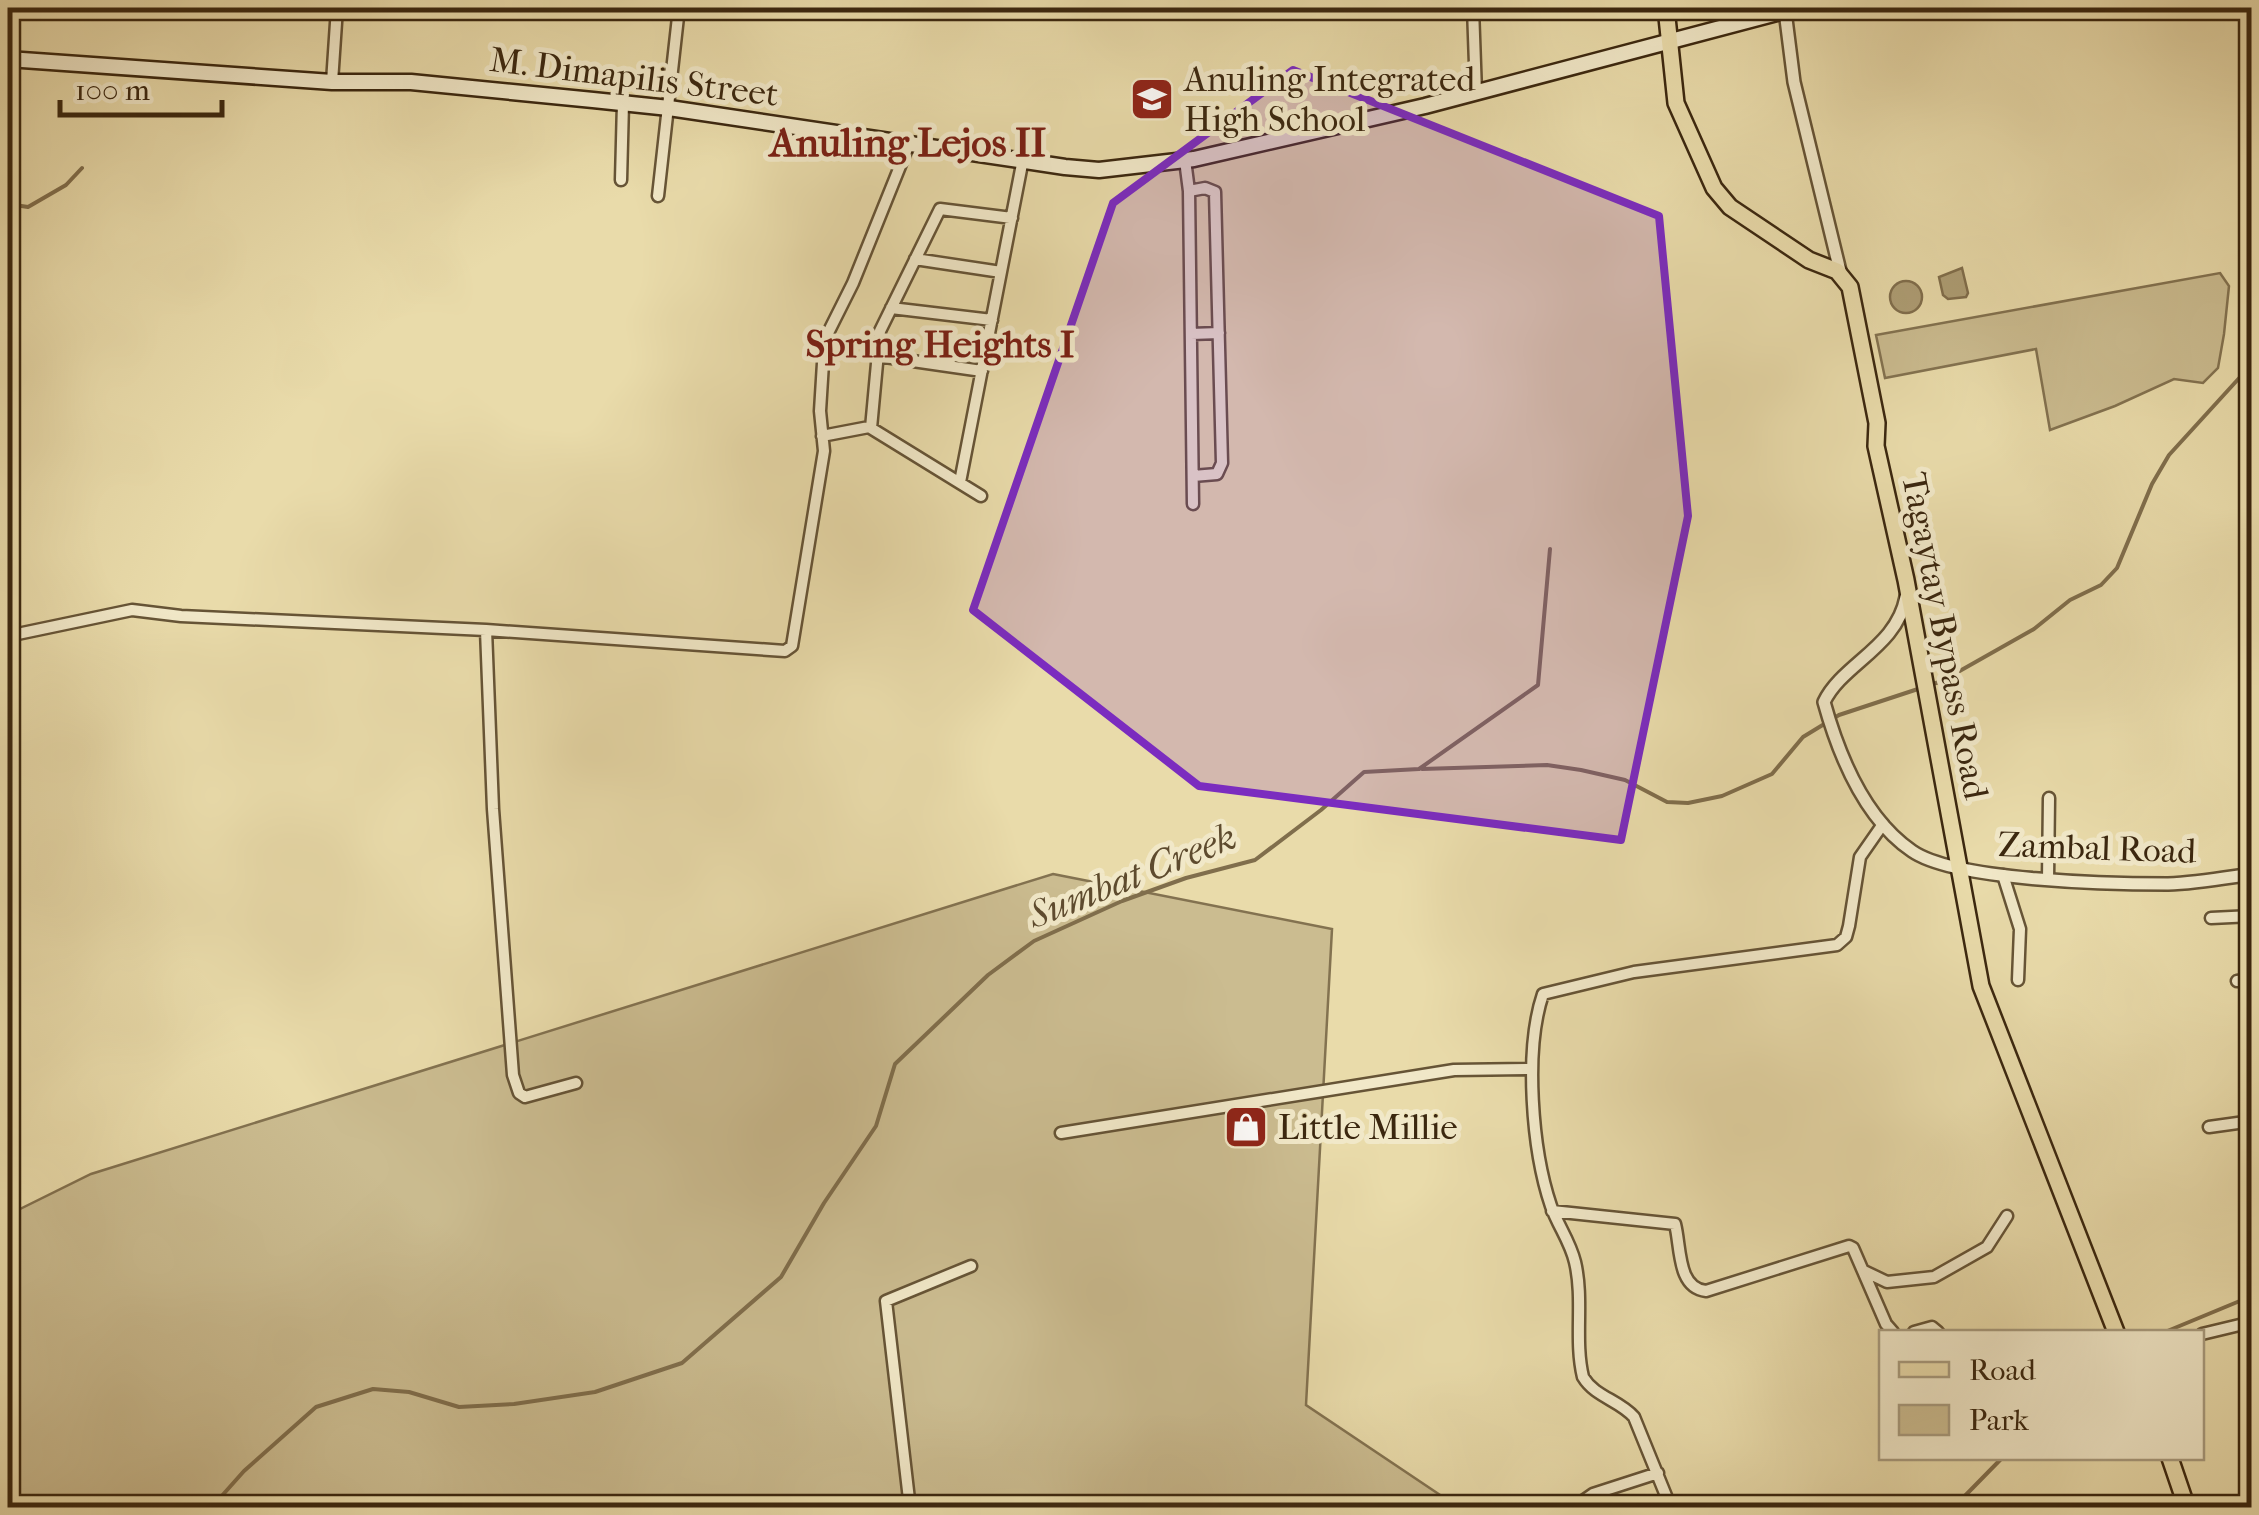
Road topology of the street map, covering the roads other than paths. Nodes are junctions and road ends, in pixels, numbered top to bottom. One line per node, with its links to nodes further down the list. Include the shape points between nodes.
1 (337, 8): 8 (street)
2 (679, 8): 11 (street)
3 (1473, 8): 9 (street)
4 (1666, 8): 6 (main road)
5 (1791, 9): 6 (main road, M. Dimapilis Street); 21 (street, via 1794,82)
6 (1668, 40): 9 (main road, M. Dimapilis Street); 21 (main road, via 1678,111 1718,194 1784,244)
7 (8, 59): 8 (main road, M. Dimapilis Street)
8 (332, 82): 10 (main road, M. Dimapilis Street, via 411,82)
9 (1476, 93): 14 (main road, M. Dimapilis Street)
10 (624, 103): 11 (main road, M. Dimapilis Street); 15 (street)
11 (669, 108): 12 (main road, M. Dimapilis Street); 17 (street)
12 (909, 144): 13 (main road, M. Dimapilis Street); 29 (street, via 828,333)
13 (1023, 159): 14 (main road, M. Dimapilis Street, via 1100,170); 18 (street)
14 (1185, 160): 16 (street)
15 (621, 180)
16 (1189, 191): 24 (street, via 1215,192); 25 (street)
17 (658, 196)
18 (1012, 218): 19 (street, via 940,210); 20 (street)
19 (915, 259): 20 (street); 22 (street)
20 (1001, 272): 23 (street)
21 (1842, 274): 34 (main road, Tagaytay Bypass Road, via 1854,299 1876,446)
22 (891, 308): 23 (street); 26 (street)
23 (992, 320): 27 (street)
24 (1219, 333): 25 (street); 30 (street, via 1221,469)
25 (1191, 334): 30 (street)
26 (878, 356): 27 (street); 28 (street)
27 (982, 371): 31 (street)
28 (871, 428): 29 (street); 31 (street)
29 (822, 436): 35 (street, via 801,596 792,646 785,651)
30 (1193, 476): 33 (street)
31 (960, 482): 32 (street)
32 (981, 496)
33 (1193, 504)
34 (1906, 580): 38 (street, Zambal Road, via 1900,617 1826,697 1858,787); 39 (main road, Tagaytay Bypass Road)
35 (486, 630): 36 (street, via 132,610); 49 (street, via 513,1075 524,1096)
36 (8, 636)
37 (2049, 798): 42 (street)
38 (1883, 824): 39 (street, Zambal Road, via 1918,855); 48 (street, via 1860,857 1842,942 1634,972 1543,994)
39 (1961, 868): 41 (street, Zambal Road); 59 (main road, Tagaytay Bypass Road, via 1984,996)
40 (2252, 874): 42 (street, Zambal Road, via 2169,884)
41 (2002, 875): 42 (street, Zambal Road); 45 (street, via 2020,929)
42 (2048, 879)
43 (2252, 916): 44 (street)
44 (2212, 918)
45 (2018, 980)
46 (2237, 980): 47 (street)
47 (2252, 980)
48 (1531, 1069): 52 (street, via 1454,1070); 53 (street)
49 (576, 1083)
50 (2252, 1121): 51 (street)
51 (2209, 1127)
52 (1062, 1133)
53 (1552, 1211): 56 (street, via 1675,1224 1686,1280 1695,1290 1845,1246 1853,1248); 62 (street, via 1575,1262 1583,1378 1634,1417)
54 (2007, 1216): 56 (street, via 1987,1247 1942,1274 1886,1282)
55 (971, 1266): 63 (street, via 886,1300)
56 (1863, 1271): 58 (street)
57 (2252, 1322): 60 (street)
58 (1891, 1330)
59 (2115, 1330)
60 (2204, 1334)
61 (2171, 1460): 66 (main road)
62 (1658, 1473): 64 (street, via 1592,1494); 65 (street)
63 (910, 1508)
64 (1573, 1508)
65 (1671, 1508)
66 (2187, 1508)

